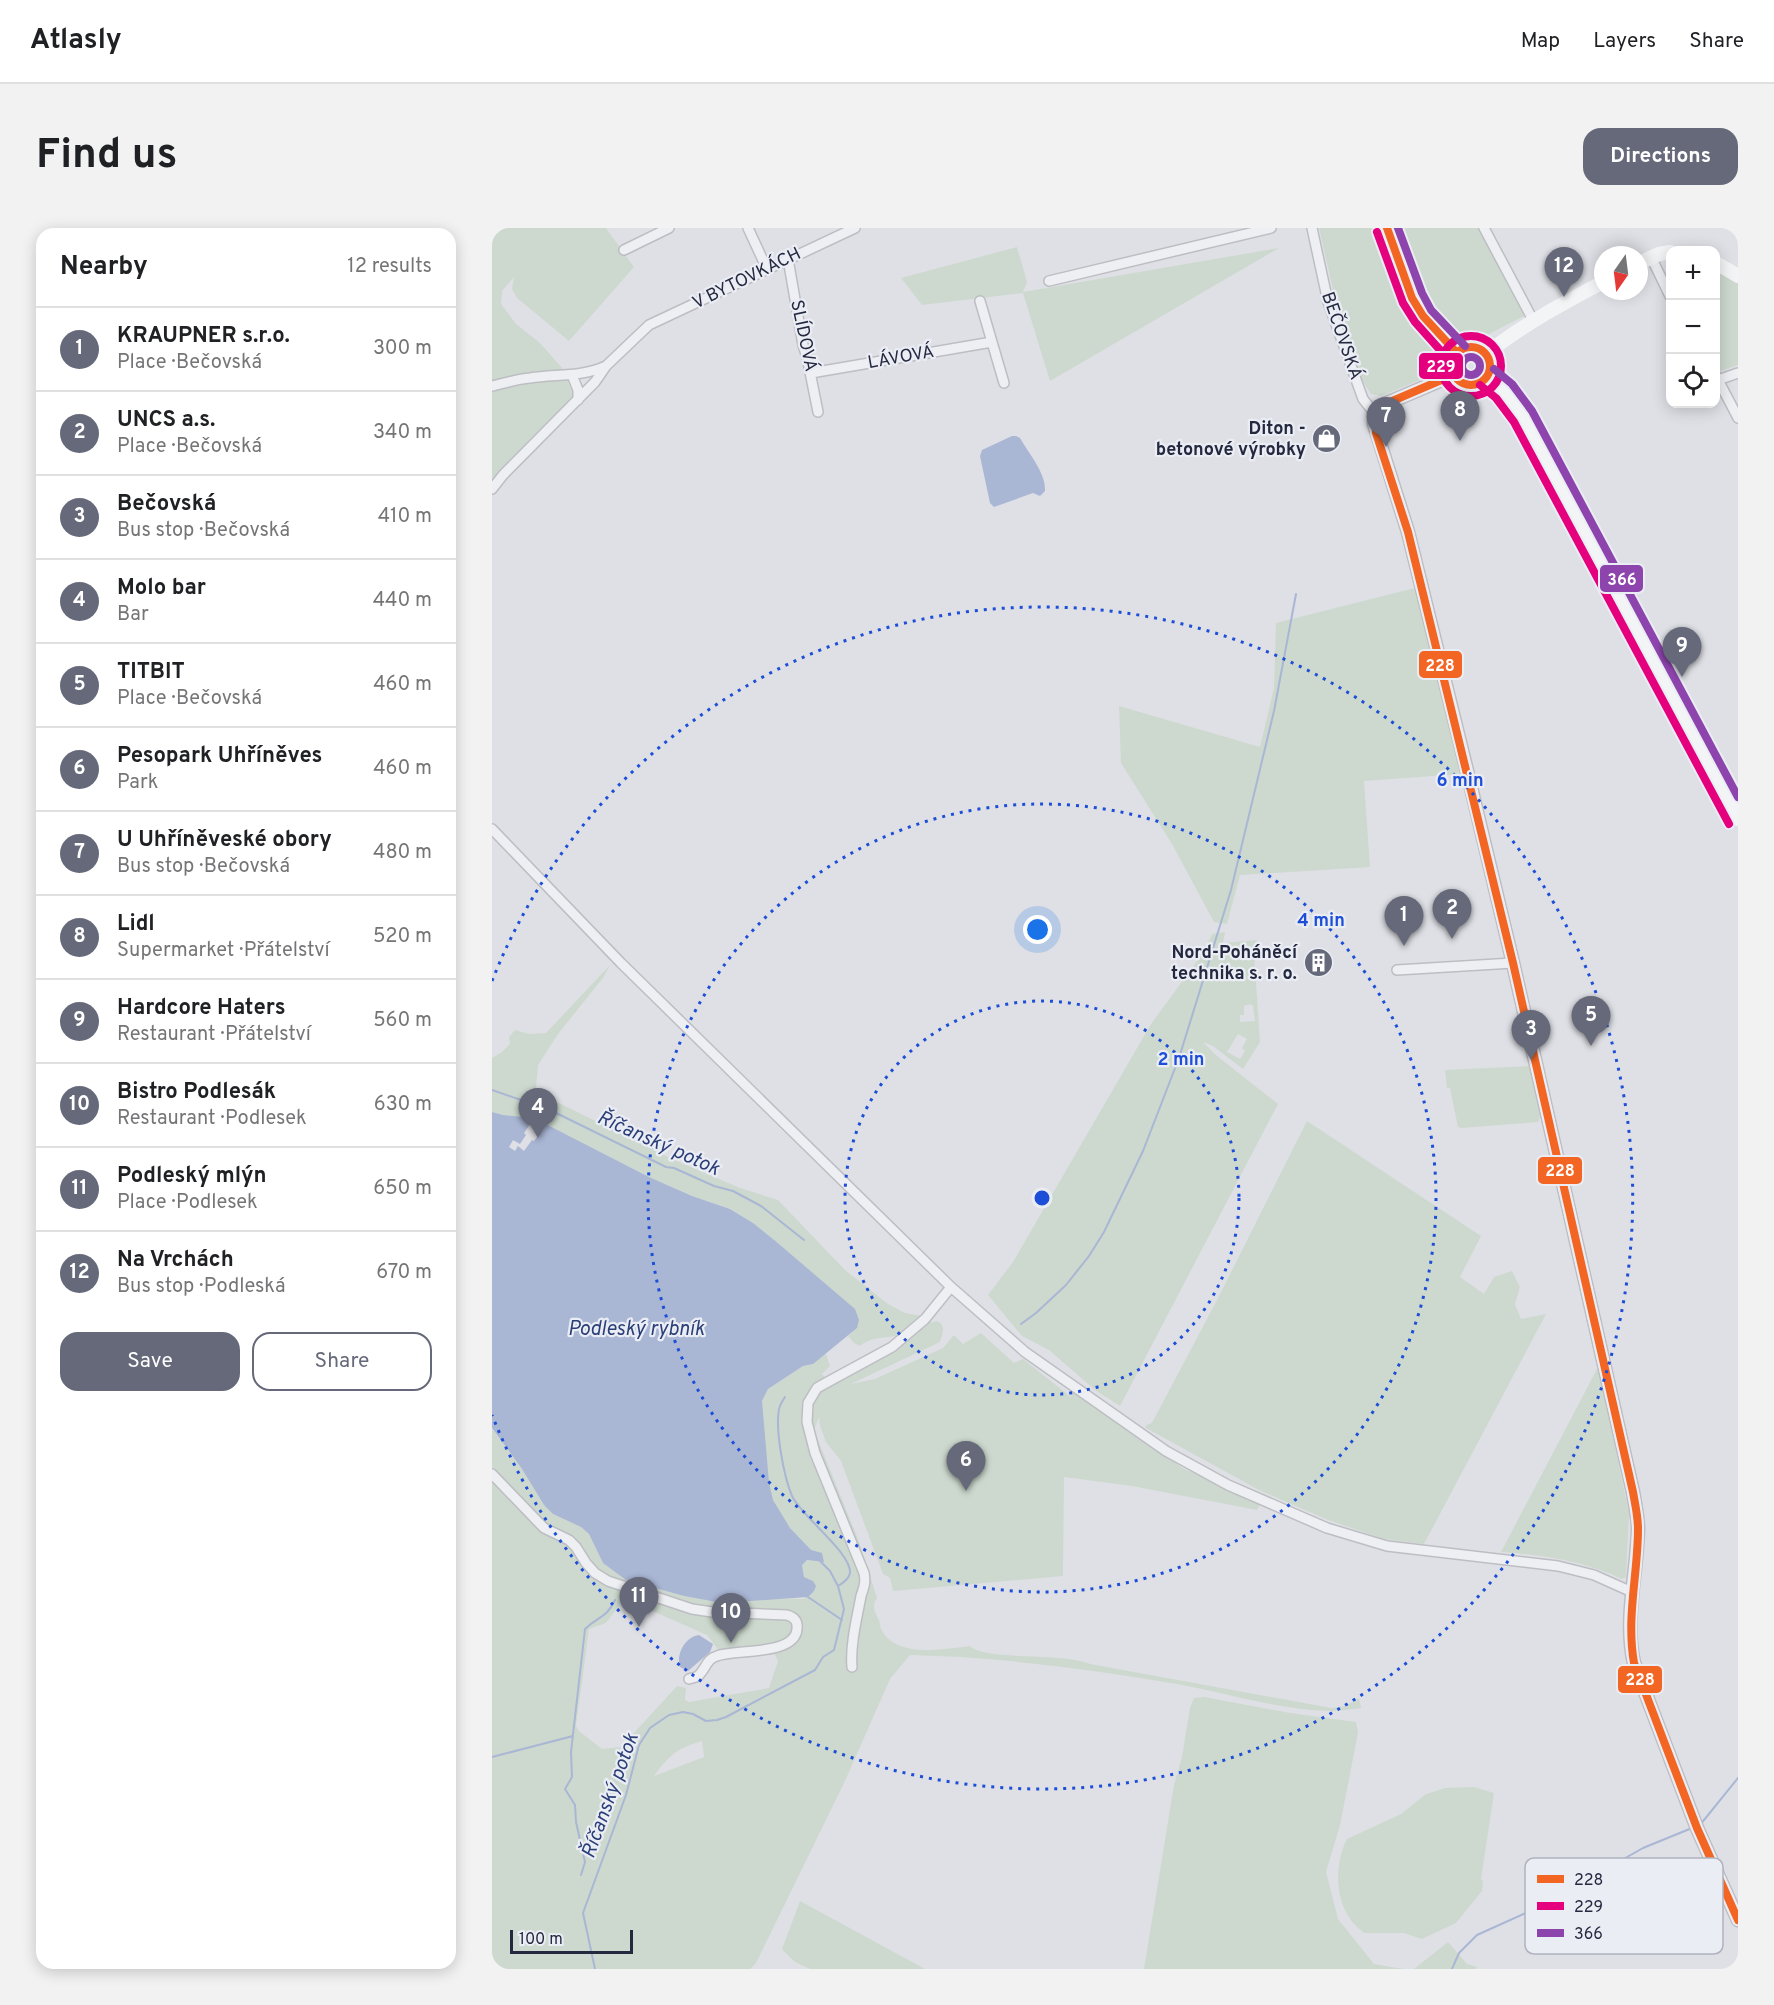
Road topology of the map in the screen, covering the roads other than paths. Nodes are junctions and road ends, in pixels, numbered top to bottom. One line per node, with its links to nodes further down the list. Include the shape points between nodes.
1 (669, 228): 8 (street)
2 (748, 228): 14 (street)
3 (855, 228): 10 (street, V BYTOVKÁCH)
4 (1271, 228): 16 (street)
5 (1312, 228): 36 (street, BEČOVSKÁ, via 1328,302 1363,399)
6 (1387, 228): 22 (main road, via 1412,298)
7 (1484, 228): 20 (street)
8 (624, 250)
9 (1666, 254): 11 (main road)
10 (788, 259): 14 (street, V BYTOVKÁCH); 26 (street, SLÍDOVÁ)
11 (1648, 259)
12 (1648, 264): 18 (street)
13 (1720, 265): 15 (main road)
14 (767, 269): 24 (street, V BYTOVKÁCH, via 649,325)
15 (1738, 276)
16 (1049, 281)
17 (1594, 287): 20 (main road)
18 (1666, 289)
19 (980, 301): 21 (street)
20 (1533, 320): 23 (main road)
21 (992, 342): 26 (street, LÁVOVÁ); 31 (street)
22 (1457, 353): 23 (main road, via 1472,347); 28 (main road, via 1451,366)
23 (1486, 354): 29 (main road, via 1491,368)
24 (606, 366): 27 (street); 34 (street, V BYTOVKÁCH)
25 (1738, 372): 30 (street)
26 (810, 373): 35 (street, SLÍDOVÁ)
27 (572, 375): 33 (street, via 528,378); 34 (street)
28 (1453, 375): 29 (main road, via 1470,386); 36 (street, via 1390,402)
29 (1487, 377): 39 (main road, via 1513,400 1523,416)
30 (1720, 377)
31 (1004, 383)
32 (1720, 384): 37 (street)
33 (492, 386)
34 (578, 400): 38 (street, V BYTOVKÁCH)
35 (818, 412)
36 (1375, 414): 41 (street, BEČOVSKÁ, via 1376,433 1408,532)
37 (1738, 418)
38 (492, 489)
39 (1738, 819)
40 (492, 829): 43 (street, via 621,963)
41 (1513, 963): 42 (street); 45 (street, BEČOVSKÁ, via 1633,1492 1638,1528)
42 (1397, 970)
43 (951, 1287): 45 (street, via 1035,1358 1166,1451 1228,1485 1327,1528 1387,1546 1558,1566 1594,1575); 46 (street, via 925,1319 892,1347 817,1388 808,1402 807,1422 815,1453 866,1582)
44 (492, 1474): 47 (street, via 544,1528 569,1540 591,1568 608,1581 692,1609 792,1617 797,1622 797,1632 786,1643 720,1654 711,1658 698,1676)
45 (1632, 1592): 48 (street, BEČOVSKÁ, via 1629,1636 1634,1663)
46 (852, 1667)
47 (689, 1679)
48 (1710, 1858)
49 (1723, 1886): 50 (street, BEČOVSKÁ)
50 (1738, 1920)

